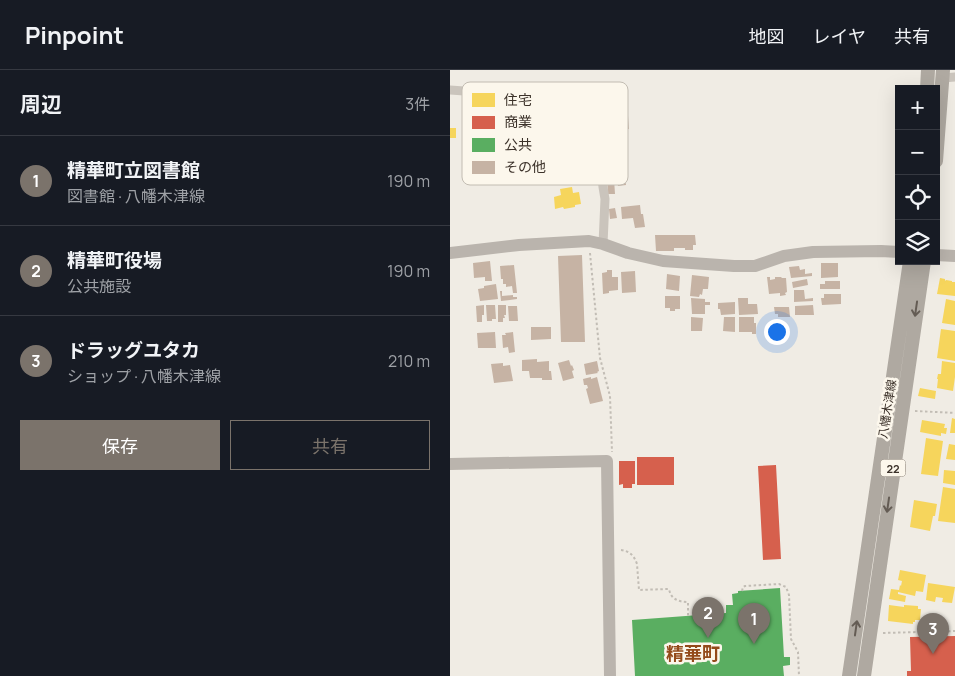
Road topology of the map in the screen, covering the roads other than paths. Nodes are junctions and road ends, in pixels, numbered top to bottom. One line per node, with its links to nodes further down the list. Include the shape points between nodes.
1 (928, 70): 3 (main road)
2 (947, 75): 4 (main road)
3 (927, 85)
4 (940, 130)
5 (603, 185): 6 (street)
6 (603, 244): 7 (street, via 663,260 734,266 755,266 784,256 813,252); 8 (street, via 589,241)
7 (895, 252)
8 (450, 253)
9 (940, 255): 10 (street)
10 (955, 256)
11 (909, 265): 15 (main road, 八幡木津線 / 22, one-way to 11)
12 (923, 265): 16 (main road, 八幡木津線 / 22, one-way to 16)
13 (450, 464): 14 (street, via 607,462)
14 (610, 676)
15 (849, 676)
16 (864, 676)

